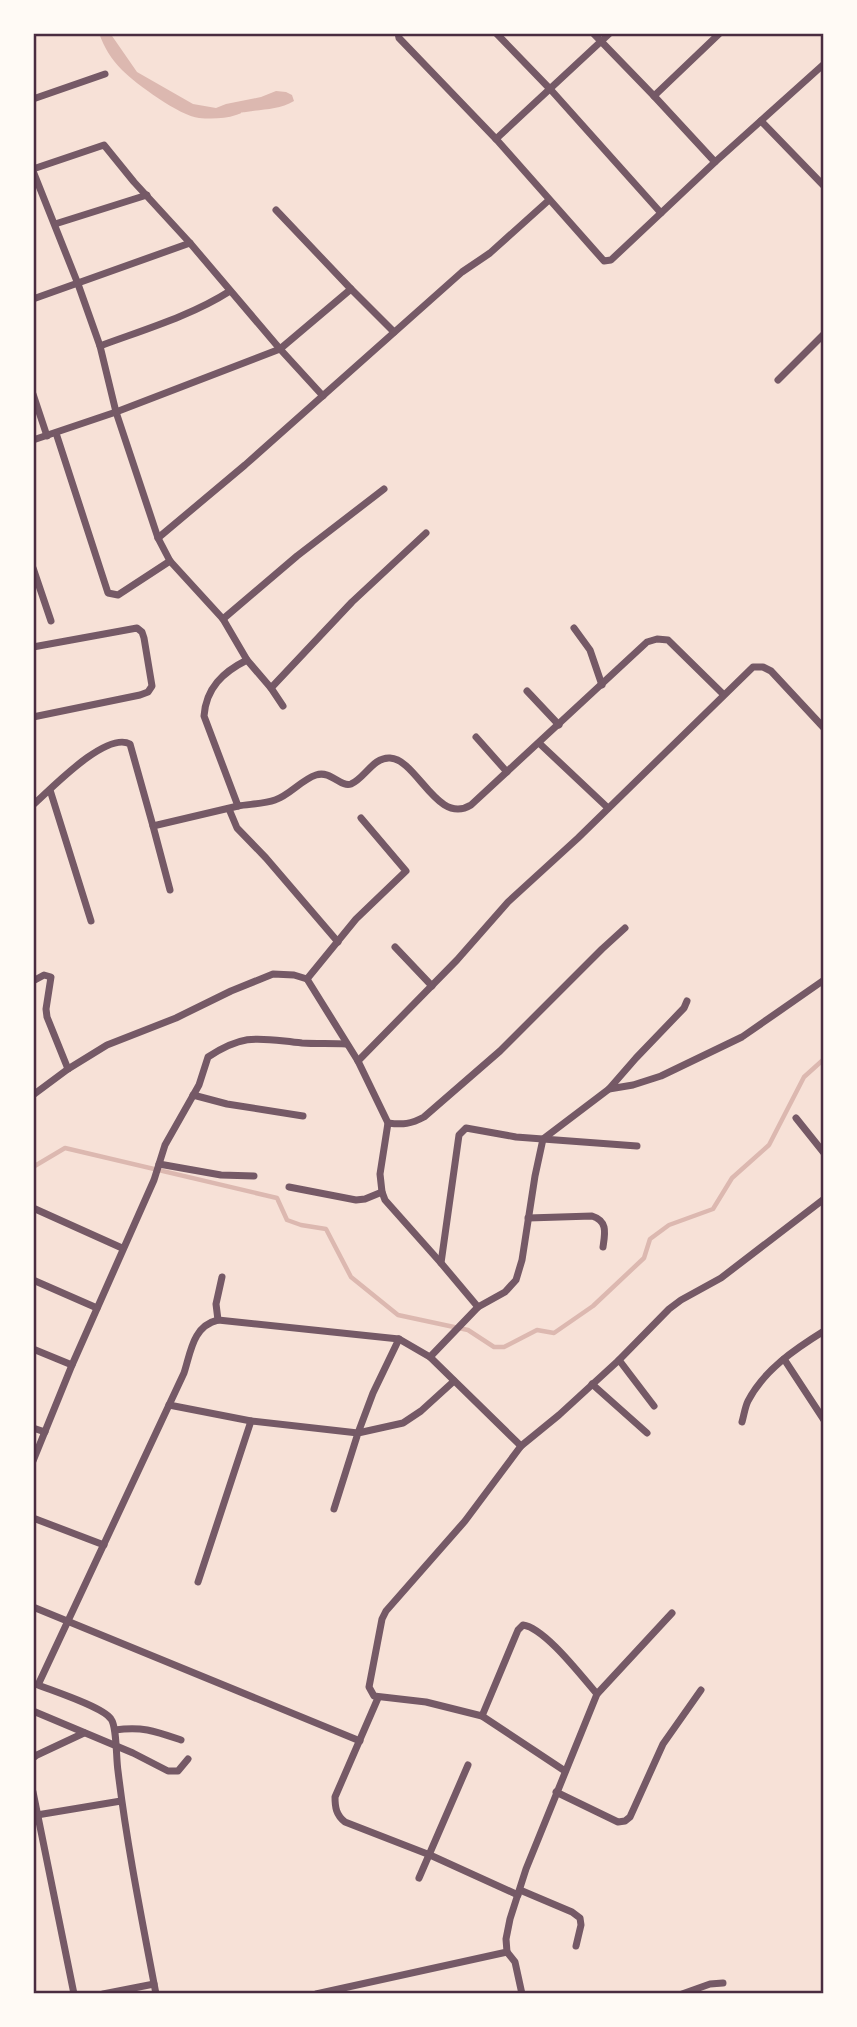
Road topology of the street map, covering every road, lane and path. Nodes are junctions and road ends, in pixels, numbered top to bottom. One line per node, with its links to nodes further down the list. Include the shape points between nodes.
1 (398, 33): 13 (street)
2 (496, 33): 9 (street)
3 (593, 33): 6 (street)
4 (610, 33): 6 (street)
5 (720, 33): 10 (street)
6 (601, 41): 9 (street); 10 (street)
7 (824, 64): 12 (street)
8 (105, 74): 11 (street)
9 (551, 90): 13 (street); 20 (street)
10 (654, 96): 14 (street)
11 (33, 99)
12 (761, 121): 14 (street); 16 (street)
13 (496, 139): 18 (street)
14 (715, 162): 20 (street)
15 (33, 170): 17 (street, via 104,145); 21 (street)
16 (824, 186)
17 (147, 195): 21 (street); 22 (street)
18 (549, 200): 20 (street, via 607,262); 27 (street)
19 (276, 209): 24 (street)
20 (661, 213)
21 (55, 224): 23 (street)
22 (190, 243): 23 (street); 25 (street)
23 (78, 284): 26 (street); 29 (street)
24 (351, 289): 27 (street); 30 (street)
25 (230, 291): 29 (street, via 213,302); 30 (street)
26 (33, 299)
27 (394, 332): 33 (street)
28 (824, 334): 31 (street)
29 (100, 346): 34 (street)
30 (280, 349): 33 (street); 34 (street)
31 (778, 380)
32 (33, 394): 36 (street)
33 (323, 396): 40 (street)
34 (116, 412): 35 (street); 40 (street)
35 (55, 433): 36 (street); 41 (street, via 108,593 118,595)
36 (47, 436): 37 (street)
37 (33, 440)
38 (384, 489): 43 (street)
39 (425, 533): 49 (street)
40 (158, 538): 41 (street)
41 (170, 561): 43 (street)
42 (33, 568): 44 (street)
43 (223, 619): 47 (street)
44 (51, 621)
45 (574, 628): 48 (street, via 590,650)
46 (33, 647): 53 (street, via 138,628 152,686 140,695)
47 (247, 660): 49 (street); 61 (street, via 214,685 204,716)
48 (602, 685): 51 (street, via 647,642 657,639 668,640); 54 (street)
49 (271, 688): 52 (street)
50 (527, 691): 54 (street)
51 (723, 694): 55 (street, via 753,667 764,667); 62 (street)
52 (283, 706)
53 (33, 717)
54 (559, 725): 57 (street)
55 (824, 728)
56 (476, 737): 58 (street)
57 (538, 743): 58 (street); 62 (street)
58 (507, 772): 61 (street, via 463,810 443,804 405,766 387,757 351,784 319,774 276,800)
59 (50, 790): 60 (street); 65 (street, via 86,759 110,744 126,741); 67 (street)
60 (33, 805)
61 (237, 806): 63 (street)
62 (608, 808): 74 (street, via 508,902)
63 (229, 809): 65 (street); 69 (street, via 237,828)
64 (361, 818): 69 (street, via 406,872)
65 (153, 826): 66 (street)
66 (170, 890)
67 (91, 921)
68 (625, 928): 84 (street, via 500,1051 424,1117 410,1124)
69 (338, 942): 71 (street)
70 (395, 947): 74 (street)
71 (307, 979): 76 (street); 78 (street, via 273,974 107,1045)
72 (824, 980): 79 (street, via 742,1037 661,1076)
73 (33, 981): 78 (street, via 51,977 46,1013)
74 (432, 986): 77 (street)
75 (687, 1001): 79 (street)
76 (346, 1044): 77 (street); 81 (street, via 243,1039 208,1057)
77 (358, 1061): 84 (street)
78 (68, 1069): 80 (street)
79 (609, 1089): 85 (street)
80 (33, 1095)
81 (193, 1095): 82 (street); 88 (street)
82 (303, 1116)
83 (796, 1118): 87 (street)
84 (388, 1122): 91 (street)
85 (543, 1139): 86 (street); 94 (street); 97 (street, via 462,1131)
86 (637, 1146)
87 (824, 1153)
88 (158, 1166): 89 (street); 96 (street)
89 (254, 1176)
90 (289, 1186): 91 (street, via 356,1200)
91 (382, 1192): 97 (street, via 388,1205)
92 (824, 1199): 108 (street, via 721,1278 669,1309)
93 (33, 1208): 96 (street)
94 (528, 1218): 95 (street, via 597,1218 604,1226); 100 (street, via 516,1280)
95 (603, 1247)
96 (122, 1248): 101 (street)
97 (441, 1263): 100 (street)
98 (222, 1277): 102 (street)
99 (33, 1280): 101 (street)
100 (478, 1307): 106 (street)
101 (97, 1308): 109 (street)
102 (218, 1320): 104 (street); 112 (street, via 200,1329)
103 (824, 1331): 107 (street)
104 (399, 1339): 106 (street); 119 (street)
105 (33, 1349): 109 (street)
106 (430, 1357): 110 (street)
107 (784, 1359): 114 (street); 116 (street, via 765,1374 747,1402)
108 (619, 1360): 111 (street); 113 (street)
109 (72, 1365): 118 (street)
110 (454, 1381): 119 (street, via 402,1423); 121 (street)
111 (592, 1384): 120 (street); 121 (street)
112 (169, 1405): 115 (street); 125 (street)
113 (654, 1406)
114 (824, 1420)
115 (251, 1421): 119 (street); 126 (street)
116 (742, 1422)
117 (33, 1427): 118 (street)
118 (45, 1432): 122 (street)
119 (358, 1433): 123 (street)
120 (647, 1433)
121 (521, 1446): 133 (street, via 465,1521 386,1611 369,1687)
122 (33, 1461)
123 (334, 1509)
124 (33, 1518): 125 (street)
125 (104, 1545): 129 (street)
126 (198, 1582)
127 (33, 1607): 129 (street)
128 (672, 1613): 132 (street)
129 (69, 1622): 130 (street); 139 (street)
130 (36, 1684): 136 (street, via 99,1709 111,1718)
131 (701, 1690): 146 (street, via 663,1744 625,1821 618,1822)
132 (597, 1694): 135 (street, via 552,1643 523,1625); 144 (street)
133 (378, 1698): 135 (street, via 426,1702); 139 (street)
134 (33, 1711): 137 (street)
135 (482, 1716): 144 (street)
136 (115, 1730): 138 (street, via 143,1728); 140 (street)
137 (84, 1733): 140 (street); 141 (street)
138 (181, 1740)
139 (360, 1741): 149 (street, via 335,1797 340,1818)
140 (115, 1746): 142 (street, via 168,1771 178,1771); 147 (street)
141 (33, 1758)
142 (188, 1759)
143 (468, 1765): 149 (street)
144 (565, 1771): 146 (street)
145 (33, 1792): 148 (street)
146 (556, 1792): 151 (street)
147 (121, 1801): 148 (street); 155 (street)
148 (37, 1815): 156 (street)
149 (430, 1855): 150 (street); 151 (street)
150 (419, 1878)
151 (519, 1892): 152 (street, via 580,1918); 153 (street, via 506,1939)
152 (576, 1945)
153 (507, 1952): 159 (street); 160 (street, via 515,1962)
154 (723, 1983): 161 (street)
155 (154, 1984): 157 (street); 158 (street)
156 (74, 1994)
157 (103, 1994)
158 (156, 1994)
159 (316, 1994)
160 (522, 1994)
161 (681, 1994)

